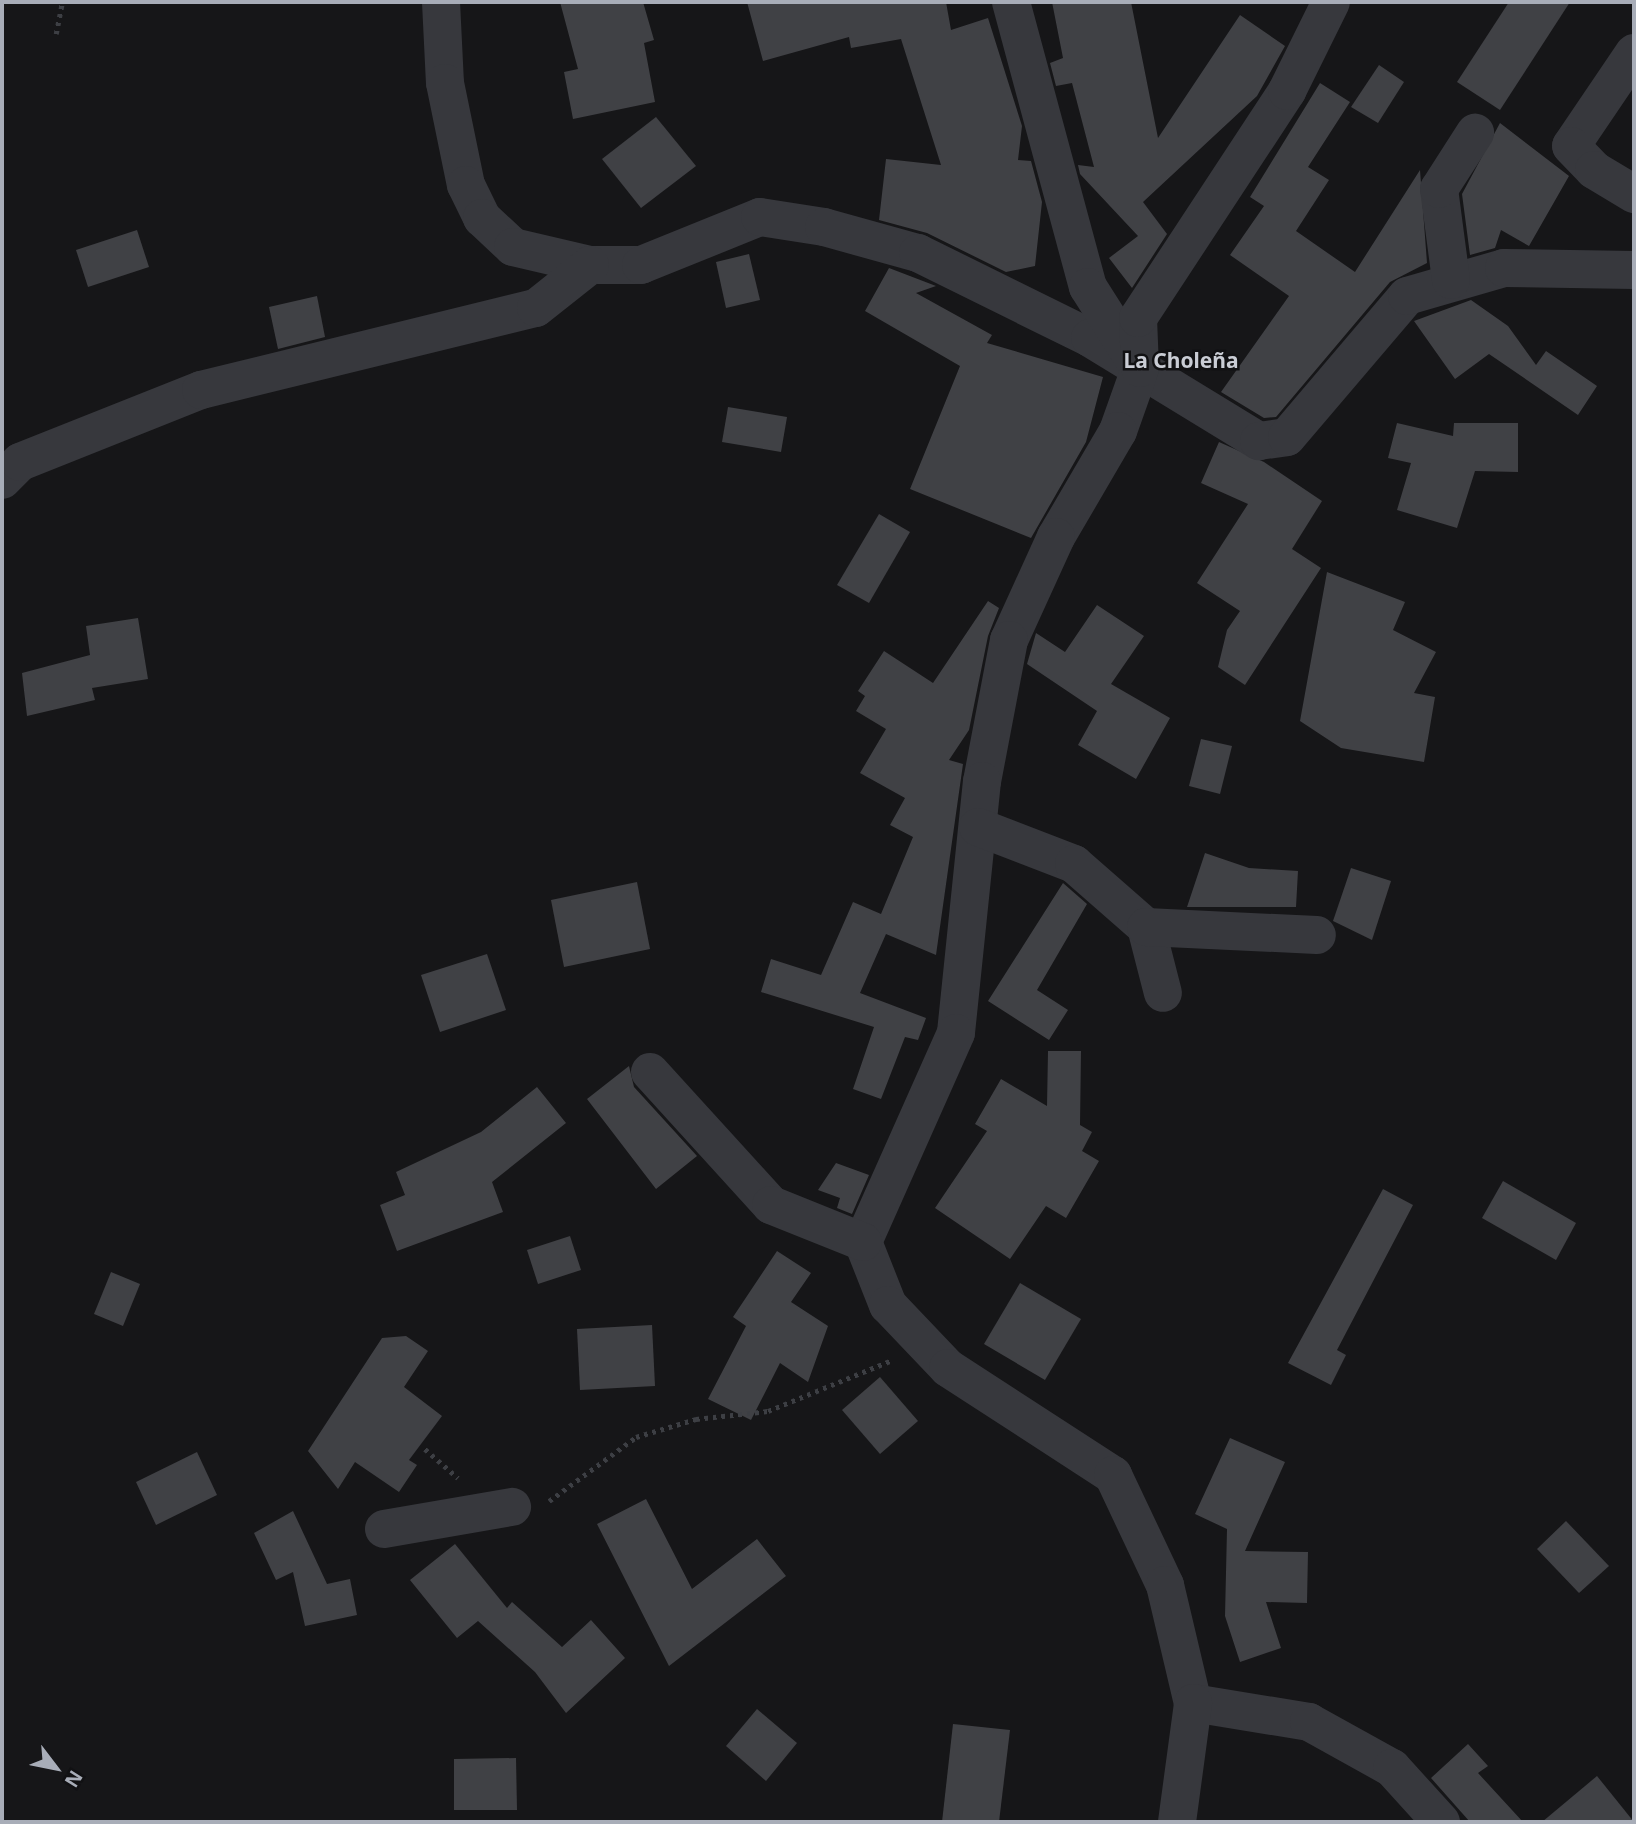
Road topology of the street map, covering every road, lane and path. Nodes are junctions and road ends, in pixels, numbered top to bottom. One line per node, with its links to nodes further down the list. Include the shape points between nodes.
1 (62, 2): 6 (path)
2 (441, 2): 11 (street, via 445,83 466,185 482,218 513,247)
3 (1010, 2): 14 (street, via 1088,287)
4 (1331, 2): 14 (street, via 1287,90 1138,318)
5 (1634, 24): 7 (street, via 1629,32)
6 (57, 34)
7 (1634, 36)
8 (1634, 53): 10 (street, via 1571,146 1594,170)
9 (1475, 133): 13 (street, via 1439,189)
10 (1634, 194)
11 (590, 265): 14 (street, via 641,265 760,217 824,227 918,253); 15 (street, via 536,308 201,390 20,461)
12 (1634, 270): 13 (street, via 1504,268)
13 (1451, 280): 14 (street, via 1407,296 1287,437 1273,442 1259,440)
14 (1140, 369): 16 (street, via 1118,431 1056,537 1009,640)
15 (2, 480)
16 (978, 827): 17 (street, via 1074,864); 21 (street, via 956,1033)
17 (1146, 927): 18 (street); 19 (street)
18 (1317, 935)
19 (1163, 993)
20 (650, 1072): 21 (street, via 771,1205)
21 (863, 1242): 22 (street, via 888,1305)
22 (927, 1346): 24 (path, via 768,1411 696,1419 636,1437 527,1514); 26 (street, via 948,1368 1113,1475 1165,1585)
23 (425, 1449): 24 (path, via 465,1484)
24 (512, 1507): 25 (street)
25 (384, 1529)
26 (1193, 1703): 27 (street); 28 (street, via 1309,1721 1392,1768)
27 (1177, 1822)
28 (1441, 1822)

